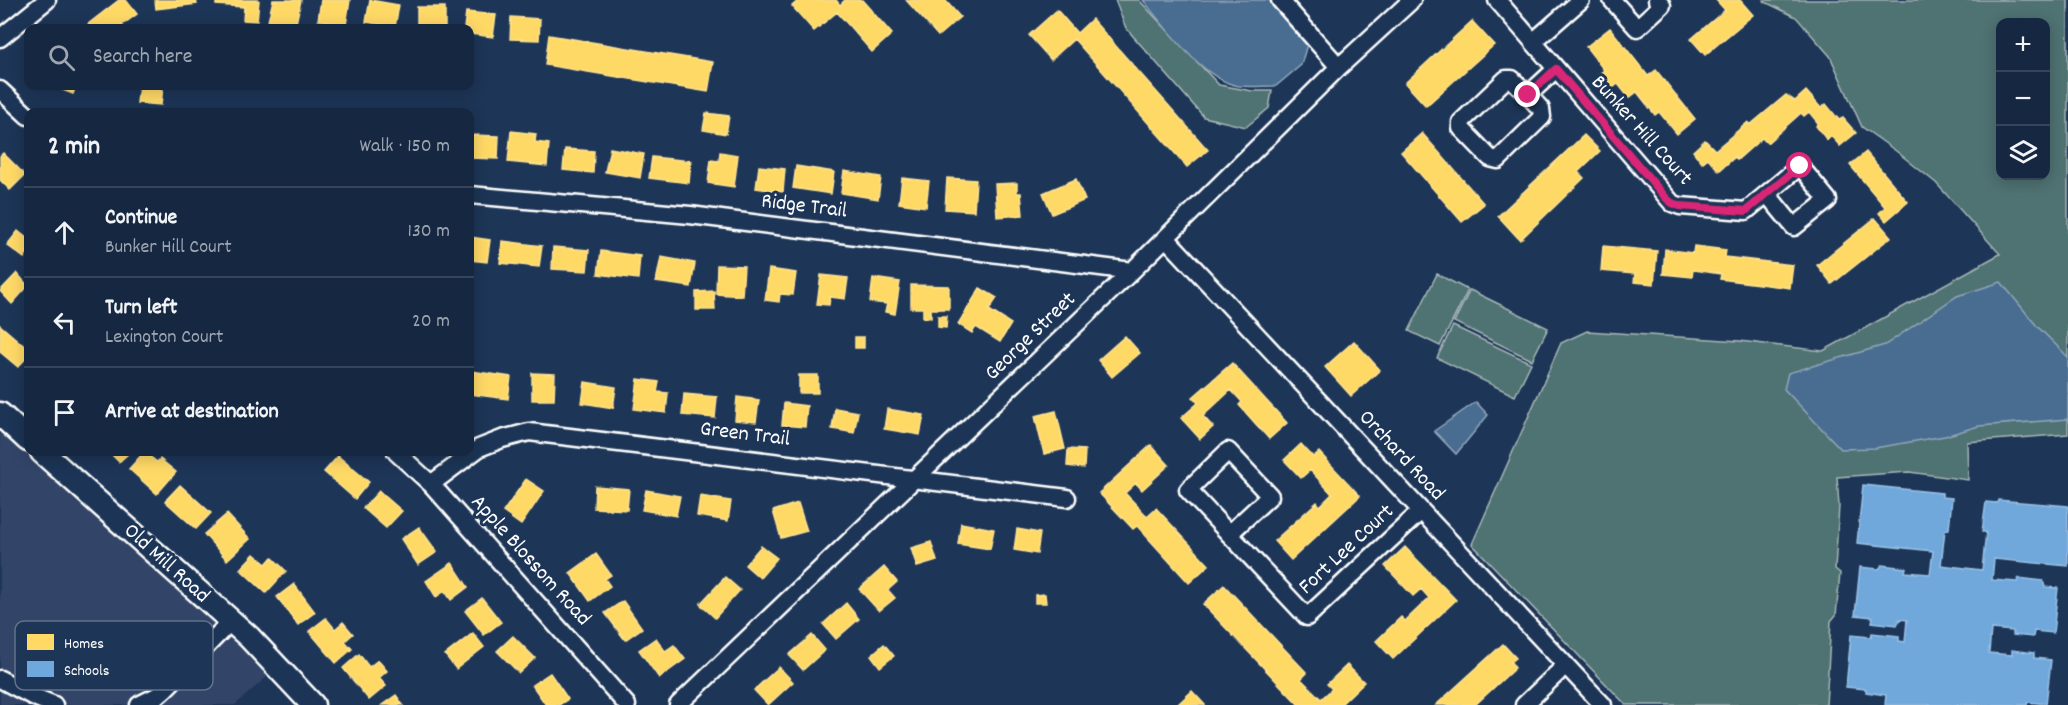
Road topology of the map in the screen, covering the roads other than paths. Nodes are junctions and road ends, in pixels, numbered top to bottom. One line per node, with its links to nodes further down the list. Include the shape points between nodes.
1 (47, 0): 8 (street)
2 (1280, 0): 10 (street)
3 (1412, 0): 10 (street, George Street)
4 (1497, 0): 9 (street, Bunker Hill Court)
5 (1581, 0): 9 (street)
6 (1612, 0): 7 (street, via 1637,28 1662,5)
7 (1657, 0)
8 (0, 38)
9 (1533, 42): 11 (street, Bunker Hill Court)
10 (1339, 67): 17 (street, George Street)
11 (1556, 69): 13 (street); 15 (street, Bunker Hill Court, via 1672,203 1746,211)
12 (0, 90): 14 (street)
13 (1528, 95): 13 (street, via 1541,109 1542,117 1498,160 1490,158 1461,128 1461,122 1506,79 1512,79)
14 (24, 112)
15 (1767, 194)
16 (474, 195): 18 (street, Ridge Trail, via 690,214)
17 (1166, 238): 18 (street, George Street); 28 (street, Orchard Road)
18 (1132, 272): 25 (street, George Street)
19 (0, 414): 20 (street)
20 (24, 436)
21 (474, 452): 25 (street, Green Trail, via 529,432)
22 (46, 456): 30 (street, Old Mill Road)
23 (400, 456): 26 (street, Apple Blossom Road)
24 (468, 456): 26 (street, Green Trail)
25 (916, 478): 27 (street, Green Trail); 41 (street, George Street)
26 (431, 484): 40 (street, Apple Blossom Road)
27 (1067, 498)
28 (1421, 511): 29 (street, Fort Lee Court, via 1307,617); 32 (street, Orchard Road)
29 (1229, 534): 29 (street, Fort Lee Court, via 1188,490 1228,452 1270,496)
30 (230, 622): 31 (street); 39 (street, Old Mill Road)
31 (213, 640)
32 (1566, 665): 42 (street); 43 (street, Orchard Road)
33 (0, 679): 34 (street)
34 (15, 687)
35 (21, 690): 37 (street)
36 (164, 690): 38 (street)
37 (54, 705)
38 (139, 705)
39 (313, 705)
40 (627, 705)
41 (678, 705)
42 (1524, 705)
43 (1603, 705)

